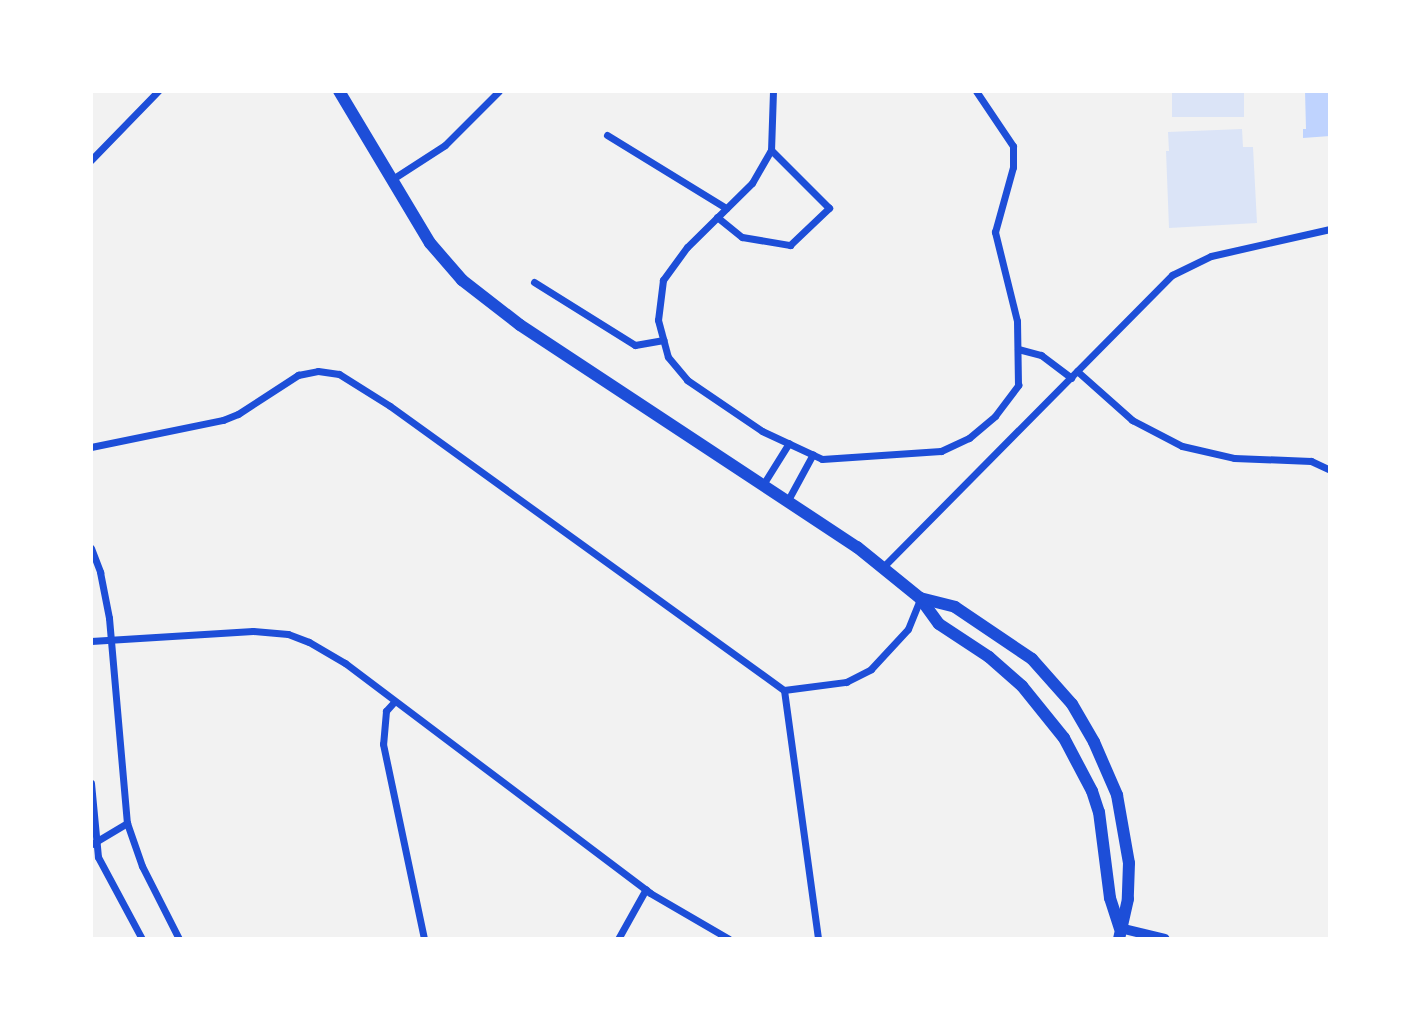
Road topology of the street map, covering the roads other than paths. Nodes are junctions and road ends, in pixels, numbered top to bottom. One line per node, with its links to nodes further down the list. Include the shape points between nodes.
1 (158, 91): 8 (street)
2 (338, 91): 9 (main road)
3 (499, 91): 9 (street, via 445,145)
4 (773, 91): 7 (street)
5 (976, 91): 15 (street, via 1013,146 1013,167 995,232 1017,321)
6 (607, 135): 10 (street)
7 (771, 150): 10 (street, via 752,183); 11 (street, via 828,208 790,245 742,237)
8 (91, 160)
9 (391, 180): 21 (main road, via 430,243 462,280 520,325)
10 (726, 208): 11 (street)
11 (718, 217): 14 (street, via 687,247 663,280 658,320)
12 (1330, 229): 16 (street, via 1195,262 1172,275)
13 (534, 282): 14 (street, via 635,345)
14 (664, 340): 17 (street, via 668,357 687,380 762,431)
15 (1018, 349): 16 (street, via 1041,355); 19 (street, via 1018,385 969,438 941,450 822,459)
16 (1074, 374): 20 (street, via 1132,420 1182,446 1234,458 1311,461); 24 (street)
17 (789, 443): 19 (street); 21 (street)
18 (91, 447): 28 (street, via 223,420 298,375 318,371 339,374 354,380)
19 (813, 454): 22 (street)
20 (1330, 470)
21 (764, 483): 22 (main road)
22 (788, 499): 24 (main road)
23 (91, 548): 27 (street, via 100,572)
24 (883, 567): 25 (main road)
25 (920, 598): 28 (street, via 908,629 871,669 834,685); 34 (main road, via 939,624 1023,686 1064,738 1099,812); 34 (main road, via 955,607 1022,652 1052,679 1077,714 1109,774 1124,825 1129,883)
26 (91, 640): 27 (street)
27 (111, 640): 29 (street, via 253,631 288,634 334,656); 31 (street)
28 (784, 690): 40 (street)
29 (394, 702): 33 (street); 37 (street, via 386,711 383,744)
30 (91, 783): 32 (street)
31 (127, 823): 32 (street); 36 (street, via 142,866)
32 (93, 843): 35 (street)
33 (646, 889): 38 (street); 39 (street)
34 (1119, 934): 41 (street)
35 (142, 939)
36 (179, 939)
37 (424, 939)
38 (618, 939)
39 (729, 939)
40 (818, 939)
41 (1166, 939)

